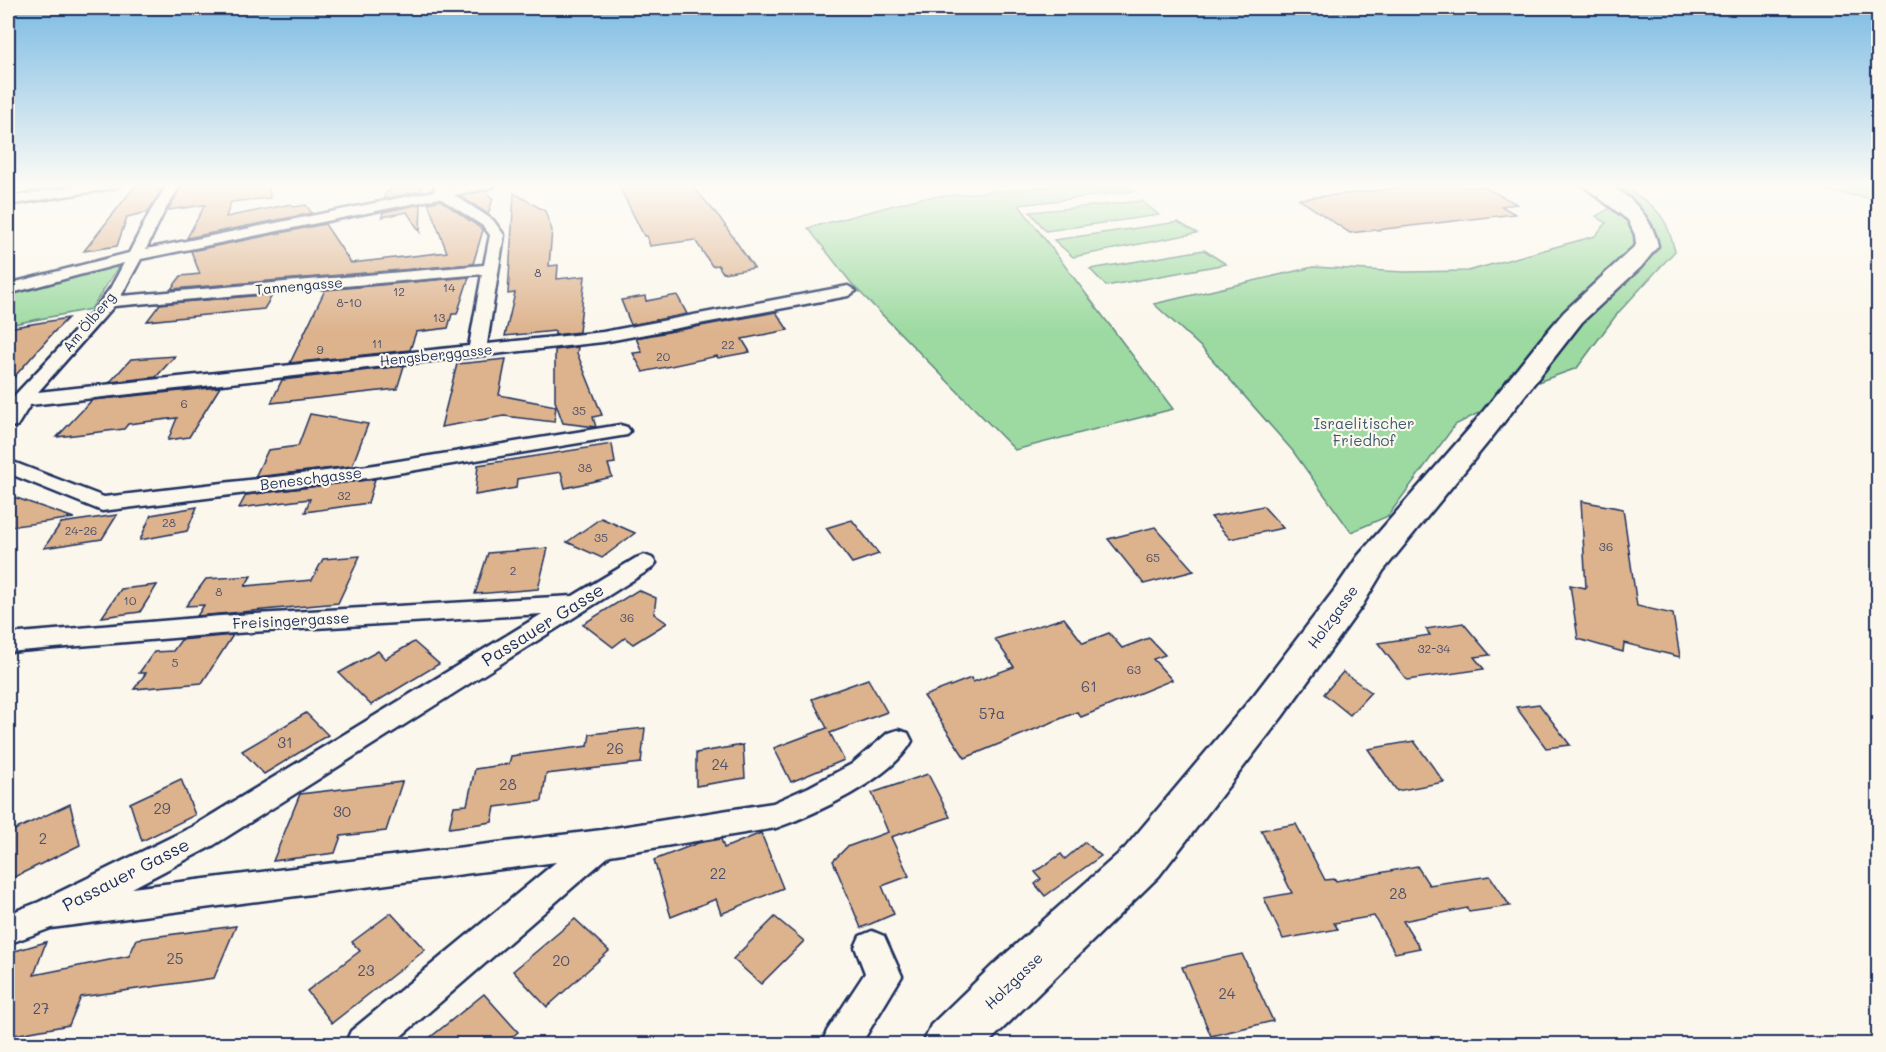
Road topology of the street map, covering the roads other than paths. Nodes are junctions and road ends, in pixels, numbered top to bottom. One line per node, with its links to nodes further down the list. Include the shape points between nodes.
1 (146, 233): 5 (street, Am Ölberg)
2 (237, 233): 5 (street)
3 (496, 233): 6 (street)
4 (1645, 233): 25 (street, Holzgasse, via 1647,246 1573,316 1550,344 1370,564 1268,706 1142,862)
5 (138, 255): 7 (street); 9 (street, Am Ölberg)
6 (489, 269): 9 (street, Tannengasse); 10 (street)
7 (8, 289)
8 (848, 291): 10 (street, Hengsberggasse, via 603,337)
9 (109, 302): 11 (street, Am Ölberg)
10 (477, 350): 11 (street, Hengsberggasse)
11 (21, 400): 12 (street, Am Ölberg)
12 (10, 422)
13 (620, 431): 14 (street, Beneschgasse, via 368,472 102,504)
14 (8, 466)
15 (644, 563): 16 (street, Passauer Gasse)
16 (576, 604): 17 (street, Freisingergasse, via 220,625); 20 (street, Passauer Gasse, via 203,836)
17 (8, 643)
18 (898, 741): 19 (street, Passauer Gasse, via 862,772 776,815)
19 (602, 843): 20 (street, Passauer Gasse); 23 (street)
20 (50, 913): 21 (street)
21 (8, 929)
22 (872, 947): 24 (street, via 884,976)
23 (364, 1044)
24 (840, 1044)
25 (950, 1044)

